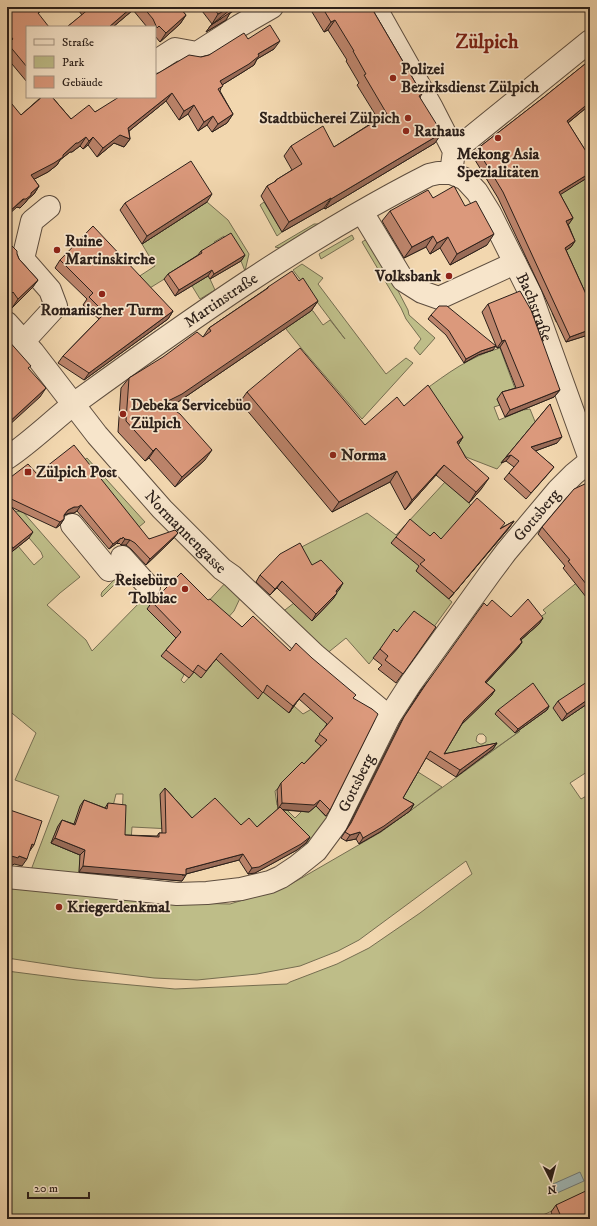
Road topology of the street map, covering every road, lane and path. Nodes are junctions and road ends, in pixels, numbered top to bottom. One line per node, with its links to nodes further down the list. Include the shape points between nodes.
1 (272, 7): 4 (street, via 197,53 175,50)
2 (377, 8): 5 (street)
3 (590, 41): 5 (street)
4 (156, 61)
5 (454, 151): 6 (street)
6 (451, 172): 8 (street, Martinstraße, via 429,175); 9 (street, Bachstraße, via 465,179 477,192)
7 (49, 207): 11 (street, via 32,221 23,259 50,290 56,306)
8 (362, 212): 9 (street, via 403,280 438,298); 12 (street, Martinstraße, via 218,302)
9 (515, 263): 14 (street, Bachstraße, via 531,295)
10 (7, 322): 11 (street, Normannengasse)
11 (24, 342): 12 (street, Normannengasse)
12 (73, 405): 13 (street, Martinstraße); 17 (street, Normannengasse, via 162,509 222,569 314,655)
13 (7, 458)
14 (590, 460): 17 (street, Gottsberg, via 558,490 506,552)
15 (72, 525): 16 (street, via 115,564)
16 (149, 588)
17 (389, 717): 18 (street, Gottsberg, via 336,824 316,851 281,877 270,882 241,889 177,894)
18 (7, 877)

